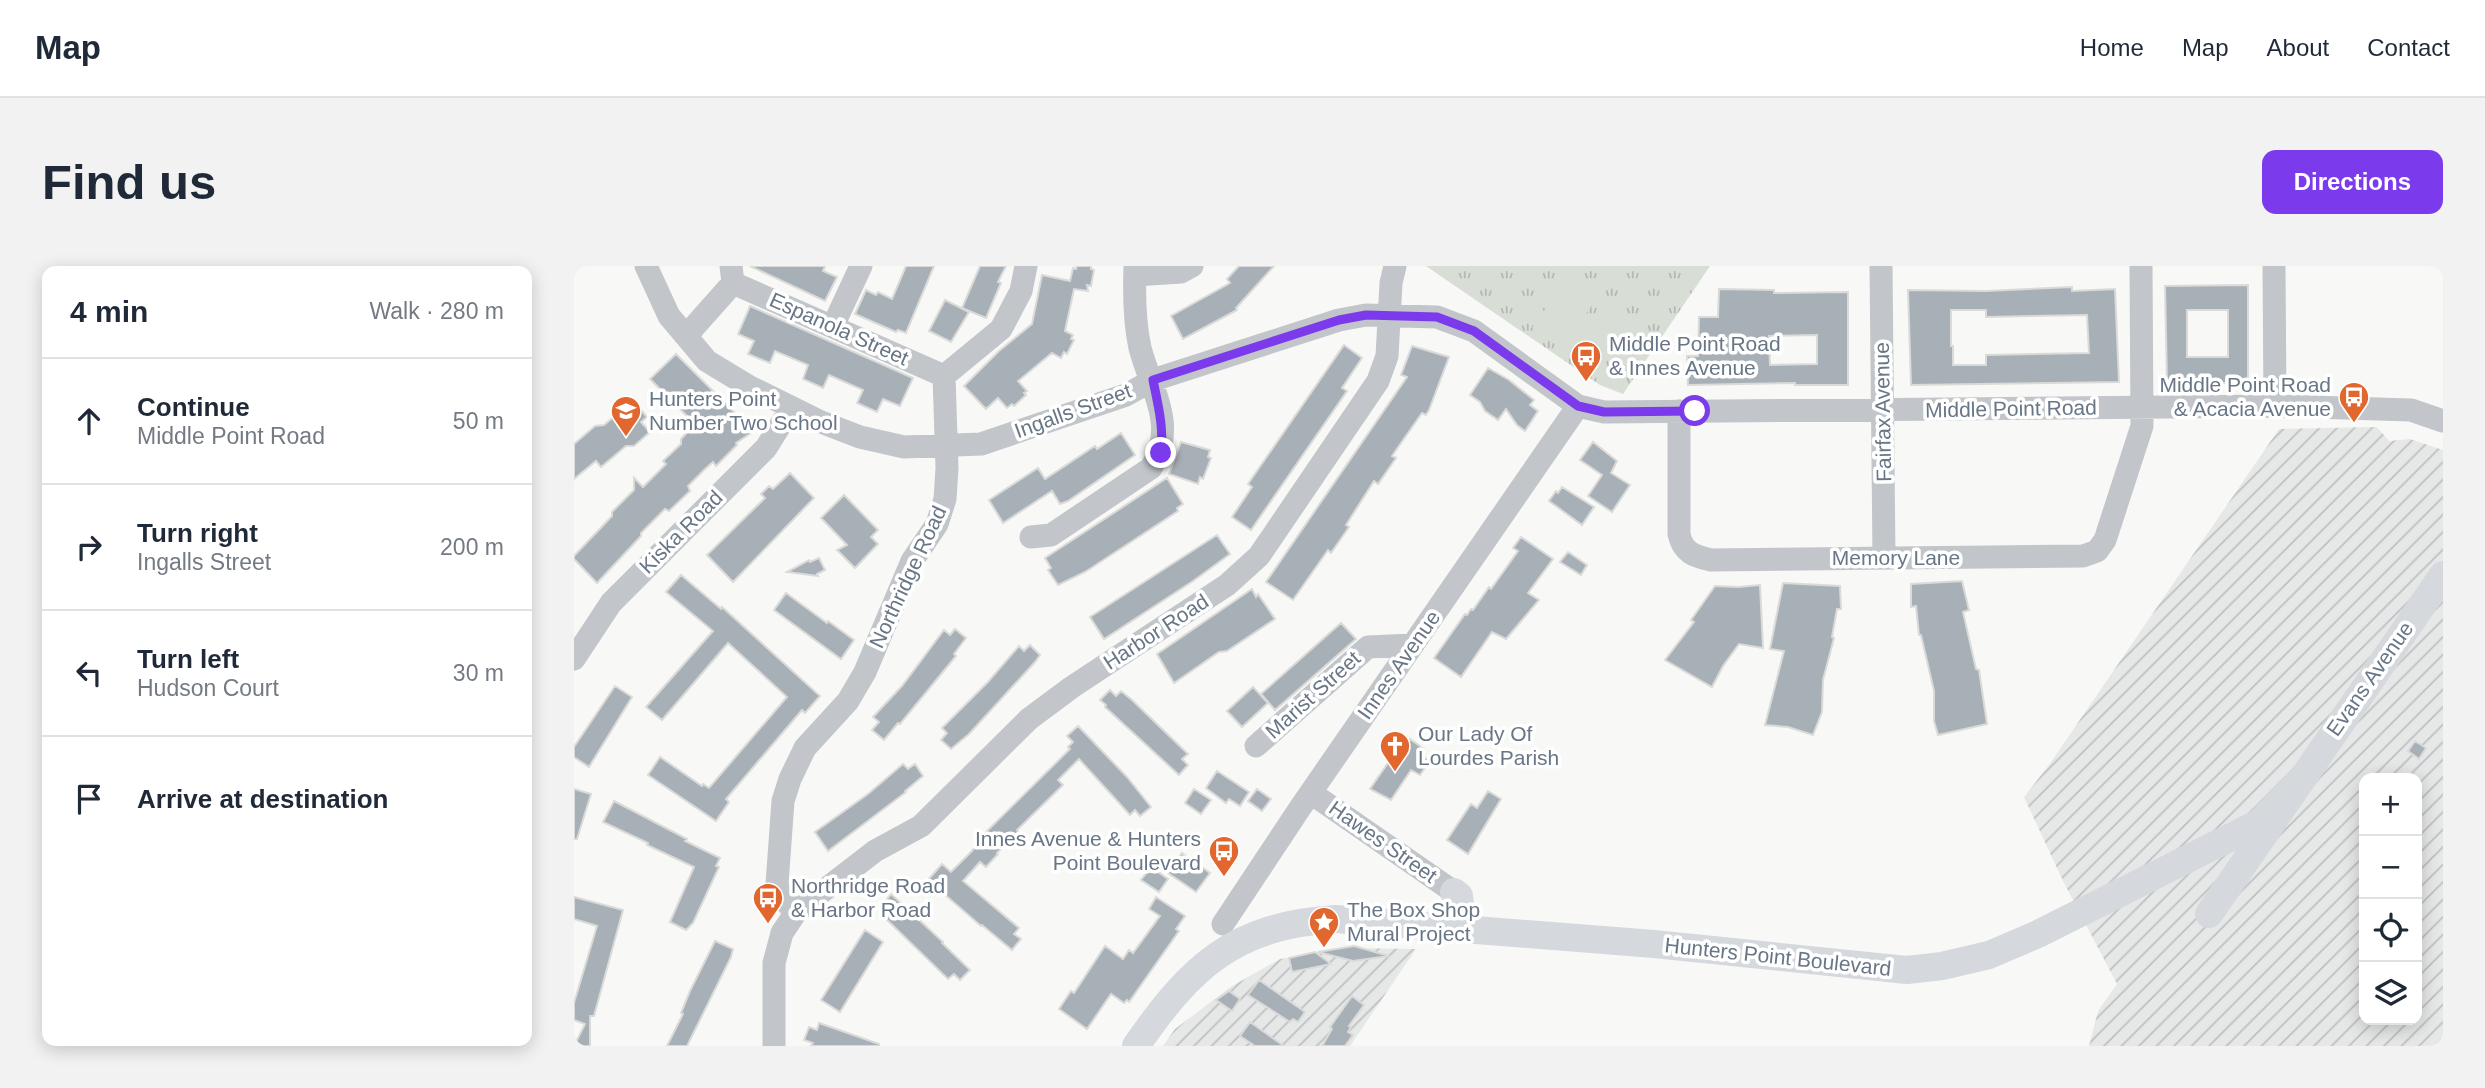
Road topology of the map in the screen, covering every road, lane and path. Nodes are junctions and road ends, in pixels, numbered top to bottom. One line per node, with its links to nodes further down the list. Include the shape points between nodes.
1 (646, 266): 13 (street, Ingalls Street, via 669,316)
2 (861, 266): 12 (street)
3 (1026, 266): 14 (street, via 1021,290 1001,329)
4 (1192, 266): 9 (street, via 1181,272)
5 (1395, 266): 11 (street, Harbor Road)
6 (1881, 266): 20 (street, Fairfax Avenue)
7 (2141, 266): 19 (street)
8 (2274, 266): 17 (street)
9 (1135, 271): 15 (street, via 1134,311 1140,348)
10 (732, 275): 12 (street, Espanola Street); 13 (street)
11 (1389, 315): 15 (street, Ingalls Street, via 1339,320); 16 (street, Ingalls Street, via 1437,317 1474,331); 33 (street, Harbor Road, via 1387,356 1378,381 1259,556 1227,585 1029,719 921,826 875,851)
12 (834, 326): 14 (street, Espanola Street)
13 (686, 336): 18 (street, Ingalls Street, via 707,361)
14 (944, 376): 23 (street, Northridge Road)
15 (1153, 380): 23 (street, Ingalls Street, via 1125,395 981,444); 24 (street, via 1163,435 1161,453 1151,468 1051,535)
16 (1578, 406): 21 (street, Middle Point Road, via 1604,412); 27 (street, Innes Avenue)
17 (2275, 406): 19 (street, Middle Point Road); 22 (street, Middle Point Road, via 2411,410)
18 (791, 408): 23 (street, Ingalls Street, via 860,437 904,447); 28 (street, Kiska Road, via 766,448 611,603)
19 (2143, 408): 20 (street, Middle Point Road); 25 (street, Memory Lane, via 2142,426 2105,540 2096,551 2083,556)
20 (1883, 410): 21 (street, Middle Point Road); 25 (street, Fairfax Avenue)
21 (1679, 411): 25 (street, Memory Lane, via 1679,534 1687,552 1711,559)
22 (2443, 421)
23 (946, 447): 33 (street, Northridge Road, via 944,499 937,524 912,561 865,672 848,701 805,748 790,779 782,806 777,884 782,898)
24 (1031, 537)
25 (1884, 558)
26 (2443, 575): 30 (main road, Evans Avenue)
27 (1413, 645): 29 (street, Marist Street, via 1368,647); 31 (street, Innes Avenue)
28 (574, 659)
29 (1256, 746)
30 (2297, 784): 34 (main road); 36 (main road, Hunters Point Boulevard, via 2248,829 2038,934 1989,955 1942,966 1907,970)
31 (1311, 793): 32 (street, Hawes Street); 35 (street, Innes Avenue)
32 (1454, 892): 36 (main road, via 1459,896)
33 (796, 912): 38 (street, via 782,933 774,963)
34 (2209, 914)
35 (1223, 924): 37 (main road)
36 (1463, 929): 37 (main road, Hunters Point Boulevard, via 1302,920 1255,935)
37 (1217, 954): 39 (main road, via 1191,975)
38 (774, 1046)
39 (1136, 1046)

